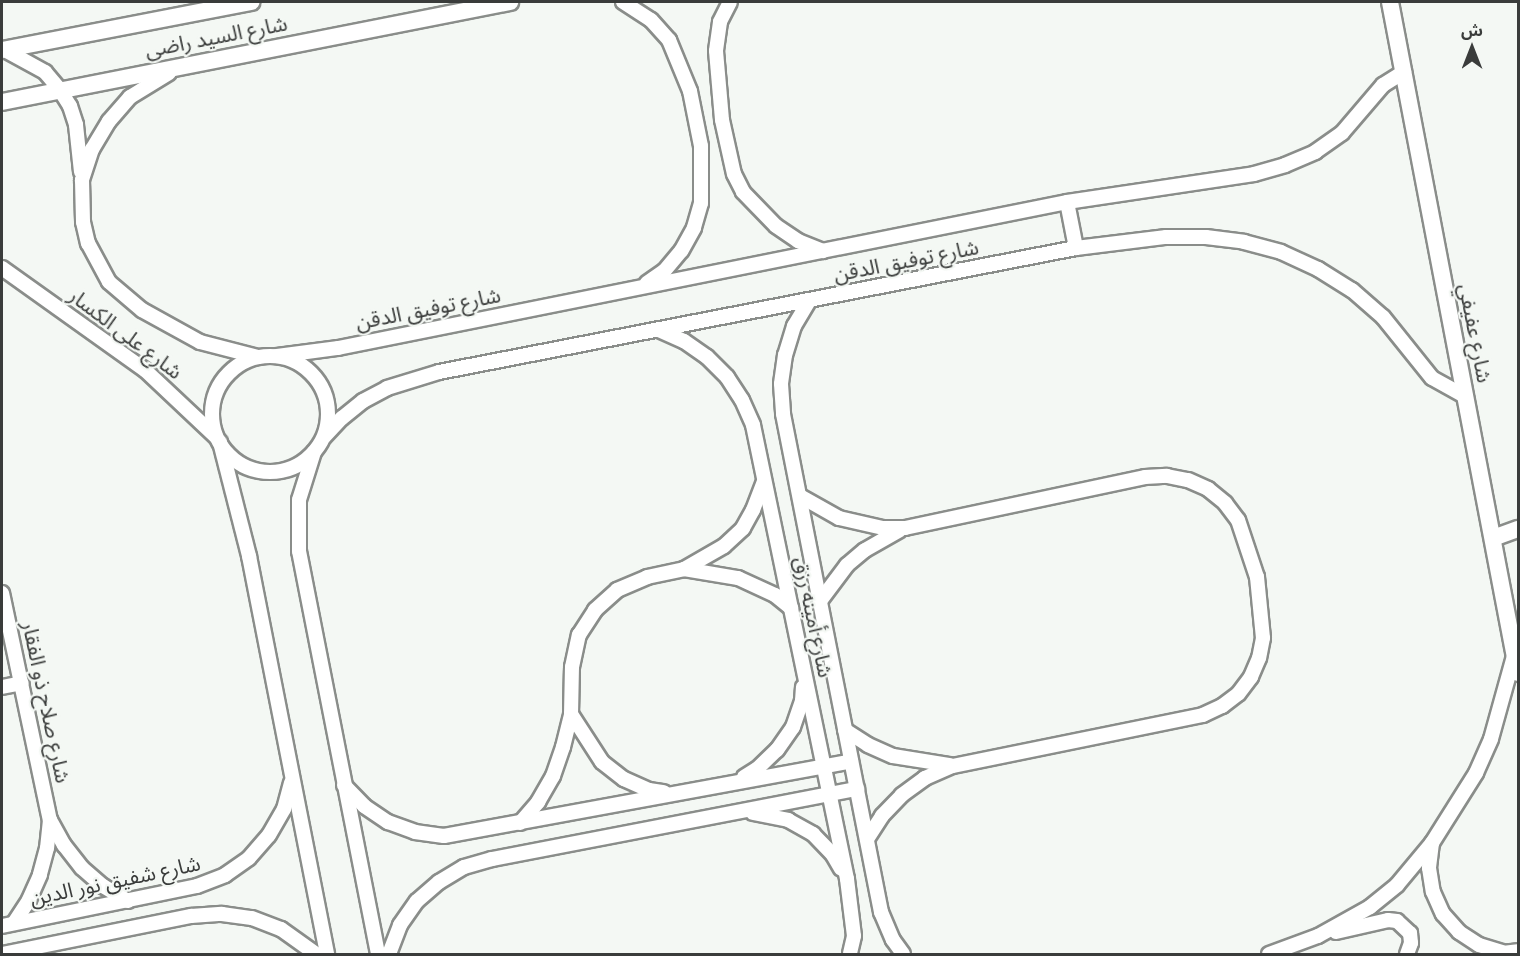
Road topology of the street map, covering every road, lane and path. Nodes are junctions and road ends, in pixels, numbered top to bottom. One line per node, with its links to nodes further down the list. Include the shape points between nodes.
1 (251, 2): 6 (street, شارع السيد راضى)
2 (510, 2): 7 (street, شارع السيد راضى)
3 (623, 2): 16 (street, via 651,20 669,40 690,91 701,146 701,202 694,228 670,264)
4 (730, 2): 14 (street, via 720,22 716,62 722,120 734,174 744,192 776,226)
5 (1390, 2): 8 (street, شارع عفيفي)
6 (3, 50): 9 (street, via 45,72)
7 (186, 65): 9 (street, شارع السيد راضى); 11 (street, شارع على الكسار, via 157,78 130,97 92,149)
8 (1404, 72): 12 (street, شارع توفيق الدقن, via 1383,85 1342,134 1285,165 1254,174); 21 (street, شارع عفيفي)
9 (60, 90): 10 (street, شارع السيد راضى); 11 (street, via 76,125)
10 (2, 102)
11 (82, 180): 20 (street, شارع على الكسار, via 88,243 109,282 125,297 191,338)
12 (1066, 202): 13 (street); 14 (street, شارع توفيق الدقن)
13 (1077, 248): 17 (street, شارع توفيق الدقن); 21 (street, شارع توفيق الدقن, via 1127,240 1206,237 1281,252 1352,290 1383,317 1432,378)
14 (823, 251): 16 (street, شارع توفيق الدقن)
15 (2, 268): 23 (street, شارع على الكسار, via 145,370)
16 (643, 286): 19 (street, شارع توفيق الدقن, via 338,348)
17 (809, 301): 18 (street, شارع توفيق الدقن); 26 (street, شارع أمينه رزق, via 794,327 781,384 783,414)
18 (659, 330): 22 (street, شارع توفيق الدقن, via 412,379 363,401); 25 (street, شارع أمينه رزق, via 700,352 727,377 753,426)
19 (277, 356): 20 (street); 22 (street, via 294,361 321,385 327,402)
20 (258, 357): 23 (street, via 228,374 218,389 213,423)
21 (1466, 397): 29 (street, شارع عفيفي)
22 (324, 437): 24 (street)
23 (219, 441): 24 (street, via 231,457 264,471 282,471 300,464); 46 (street, via 249,556)
24 (314, 452): 48 (street, via 299,501 299,550)
25 (764, 478): 30 (street, via 743,528 724,546); 35 (street, شارع أمينه رزق)
26 (800, 496): 27 (street, via 839,518 883,528); 34 (street, شارع أمينه رزق)
27 (905, 528): 34 (street, via 856,557); 45 (street, via 1145,477 1167,476 1188,480 1225,502 1241,527 1257,577 1263,638 1259,658 1245,685 1222,706 1193,717)
28 (1518, 529): 29 (street)
29 (1493, 538): 31 (street, شارع عفيفي)
30 (684, 569): 35 (street, via 738,578 775,595); 41 (street, via 647,577 617,590 595,610 579,635 572,667)
31 (1501, 574): 32 (street); 36 (street, شارع عفيفي)
32 (1518, 578)
33 (2, 593): 39 (street, شارع صلاح ذو الفقار)
34 (820, 601): 42 (street, شارع أمينه رزق)
35 (791, 608): 37 (street, شارع أمينه رزق)
36 (1515, 654): 38 (street, شارع عفيفي); 56 (street, via 1491,739 1476,774)
37 (804, 673): 44 (street, شارع أمينه رزق); 47 (street, via 802,700 793,727 771,757)
38 (1518, 673)
39 (22, 683): 40 (street); 53 (street, شارع صلاح ذو الفقار)
40 (2, 687)
41 (571, 714): 50 (street, via 602,762 624,779 649,790); 54 (street, via 553,776)
42 (845, 730): 43 (street, شارع أمينه رزق); 45 (street, via 893,756)
43 (851, 761): 44 (street); 49 (street, شارع أمينه رزق)
44 (824, 766): 47 (street); 51 (street, شارع أمينه رزق)
45 (952, 766): 55 (street, via 925,778 902,795)
46 (292, 780): 58 (street, شارع شفيق نور الدين, via 284,809 249,858 225,875 197,886); 65 (street)
47 (733, 783): 50 (street)
48 (344, 785): 54 (street, via 364,806 388,822 415,832 444,836); 66 (street)
49 (857, 789): 51 (street); 55 (street, شارع أمينه رزق)
50 (675, 794): 54 (street)
51 (829, 794): 52 (street); 57 (street, شارع أمينه رزق)
52 (736, 812): 57 (street, via 788,820 813,834 833,855); 67 (street, via 464,867 417,902 400,925)
53 (50, 820): 58 (street, شارع صلاح ذو الفقار, via 82,867); 59 (street, شارع صلاح ذو الفقار, via 40,874 29,900)
54 (520, 823)
55 (867, 839): 69 (street, شارع أمينه رزق, via 881,912)
56 (1432, 843): 60 (street, via 1397,885 1370,907); 62 (street, via 1429,867 1433,892 1443,914 1459,932)
57 (847, 879): 68 (street, شارع أمينه رزق, via 854,936)
58 (128, 901): 59 (street, شارع شفيق نور الدين)
59 (8, 924)
60 (1318, 936): 70 (street); 71 (street, via 1397,921 1410,933)
61 (1518, 951): 62 (street)
62 (1495, 953)
63 (2, 954): 64 (street, via 191,916 222,914 252,918 281,929)
64 (316, 954)
65 (327, 954)
66 (378, 954)
67 (389, 954)
68 (850, 954)
69 (903, 954)
70 (1269, 954)
71 (1407, 954)

